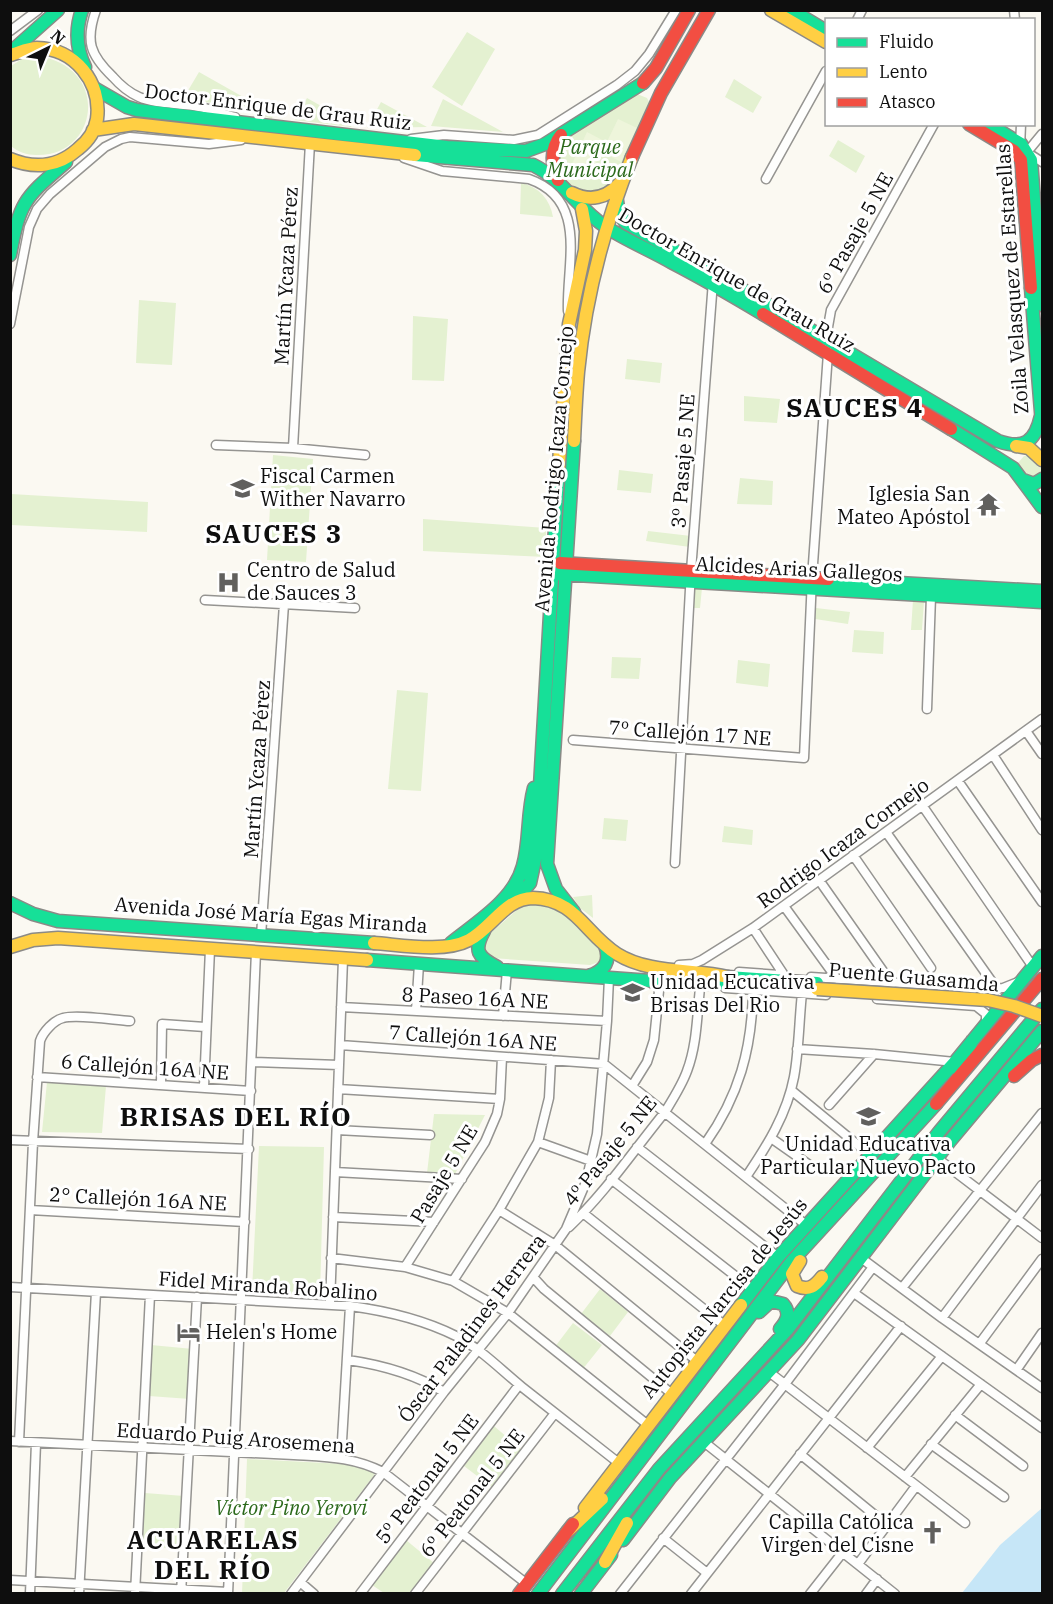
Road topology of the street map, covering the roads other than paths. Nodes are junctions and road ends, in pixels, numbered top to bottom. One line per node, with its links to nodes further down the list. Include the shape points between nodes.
1 (38, 10): 11 (street)
2 (58, 10): 13 (main road)
3 (82, 10): 15 (main road, via 76,44)
4 (96, 10): 18 (street, via 90,35 95,56 130,92 146,99 200,107)
5 (676, 10): 27 (street, via 635,71 538,135 514,141 444,135)
6 (689, 10): 16 (main road, via 656,68)
7 (709, 10): 17 (main road, Avenida Rodrigo Icaza Cornejo)
8 (771, 10): 12 (main road)
9 (790, 10): 10 (main road)
10 (825, 30)
11 (10, 31)
12 (825, 41)
13 (10, 53): 15 (main road, Doctor Enrique de Grau Ruiz, via 41,47 61,52 78,63)
14 (825, 73): 35 (street)
15 (92, 83): 18 (main road, Doctor Enrique de Grau Ruiz, via 137,110); 23 (main road, via 97,98)
16 (631, 91): 17 (main road, via 648,92); 24 (main road)
17 (654, 107): 34 (main road, Avenida Rodrigo Icaza Cornejo)
18 (261, 126): 27 (main road, Doctor Enrique de Grau Ruiz)
19 (933, 126): 47 (street, 6º Pasaje 5 NE, via 831,310)
20 (973, 126): 31 (main road)
21 (990, 126): 31 (main road)
22 (1021, 126): 31 (street, Zoila Velasquez de Estarellas)
23 (93, 130): 26 (main road, Doctor Enrique de Grau Ruiz, via 134,124); 29 (main road)
24 (564, 132): 27 (main road, Doctor Enrique de Grau Ruiz, via 537,148 518,152); 36 (main road, via 552,152 553,167)
25 (1042, 134): 31 (street)
26 (252, 138): 28 (main road, Doctor Enrique de Grau Ruiz); 45 (street, via 209,144 130,137 105,147 50,194 31,218)
27 (395, 141)
28 (310, 143): 30 (main road, Doctor Enrique de Grau Ruiz); 54 (street, Martín Ycaza Pérez)
29 (77, 152): 32 (main road, via 60,162 41,166); 41 (main road, via 24,202)
30 (389, 153): 36 (main road, Doctor Enrique de Grau Ruiz, via 525,163); 46 (street, Doctor Enrique de Grau Ruiz, via 442,171 529,179 550,191 571,228)
31 (1022, 153): 33 (street); 39 (main road, Zoila Velasquez de Estarellas, via 1033,169); 49 (main road, Zoila Velasquez de Estarellas)
32 (10, 159)
33 (1042, 162)
34 (624, 177): 36 (main road, via 612,191 594,198 581,197); 37 (main road, Avenida Rodrigo Icaza Cornejo)
35 (766, 179)
36 (563, 185): 38 (main road, Doctor Enrique de Grau Ruiz)
37 (617, 196): 40 (main road, Avenida Rodrigo Icaza Cornejo); 43 (main road, Doctor Enrique de Grau Ruiz, via 619,214 625,222)
38 (576, 201): 40 (main road, Doctor Enrique de Grau Ruiz); 46 (main road, Avenida Rodrigo Icaza Cornejo, via 583,213 585,250)
39 (1039, 220): 42 (main road, Zoila Velasquez de Estarellas)
40 (607, 228): 43 (main road, Doctor Enrique de Grau Ruiz); 61 (main road, Avenida Rodrigo Icaza Cornejo, via 586,314)
41 (10, 255)
42 (1041, 277): 44 (main road, Zoila Velasquez de Estarellas)
43 (713, 278): 47 (main road, Doctor Enrique de Grau Ruiz); 48 (main road, Doctor Enrique de Grau Ruiz); 62 (street, 3º Pasaje 5 NE)
44 (1042, 305)
45 (10, 324)
46 (569, 324): 61 (main road, Avenida Rodrigo Icaza Cornejo)
47 (826, 338): 48 (street, 6º Pasaje 5 NE); 53 (main road, Doctor Enrique de Grau Ruiz, via 998,441)
48 (828, 353): 57 (main road, Doctor Enrique de Grau Ruiz); 63 (street, 6º Pasaje 5 NE)
49 (1041, 392): 50 (main road, Zoila Velasquez de Estarellas)
50 (1041, 416): 51 (main road, Zoila Velasquez de Estarellas); 53 (main road, via 1038,429)
51 (1042, 431)
52 (216, 445): 54 (street)
53 (1022, 445): 56 (main road, Doctor Enrique de Grau Ruiz); 57 (main road)
54 (293, 448): 55 (street)
55 (365, 455)
56 (1042, 460)
57 (1013, 468): 59 (main road, Doctor Enrique de Grau Ruiz)
58 (1042, 479): 59 (main road, via 1034,484)
59 (1023, 480): 60 (main road, Doctor Enrique de Grau Ruiz)
60 (1042, 507)
61 (559, 568): 62 (main road, Alcides Arias Gallegos); 78 (main road, Avenida Rodrigo Icaza Cornejo); 90 (main road, Avenida Rodrigo Icaza Cornejo, via 547,864 556,889)
62 (690, 576): 63 (main road, Alcides Arias Gallegos); 74 (street, 3º Pasaje 5 NE)
63 (812, 583): 64 (main road, Alcides Arias Gallegos); 65 (main road, Alcides Arias Gallegos); 77 (street, 6º Pasaje 5 NE)
64 (1042, 591)
65 (931, 596): 67 (main road, Alcides Arias Gallegos); 70 (street)
66 (205, 600): 68 (street)
67 (1042, 602)
68 (284, 604): 69 (street); 93 (street, Martín Ycaza Pérez)
69 (356, 608)
70 (927, 709)
71 (1042, 719): 72 (street, Rodrigo Icaza Cornejo)
72 (1026, 731): 75 (street); 76 (street, Rodrigo Icaza Cornejo)
73 (573, 740): 74 (street, 7º Callejón 17 NE)
74 (681, 749): 77 (street, 7º Callejón 17 NE); 84 (street, 3º Pasaje 5 NE)
75 (1042, 754)
76 (993, 755): 79 (street, Rodrigo Icaza Cornejo); 81 (street)
77 (804, 758)
78 (540, 766): 89 (main road, Avenida Rodrigo Icaza Cornejo, via 532,875 526,890); 95 (main road, via 529,805 520,877 504,897)
79 (958, 781): 80 (street, Rodrigo Icaza Cornejo); 86 (street)
80 (922, 806): 82 (street, Rodrigo Icaza Cornejo); 103 (street)
81 (1042, 830)
82 (886, 832): 83 (street, Rodrigo Icaza Cornejo); 117 (street)
83 (853, 855): 85 (street, Rodrigo Icaza Cornejo); 104 (street)
84 (675, 862)
85 (819, 880): 88 (street, Rodrigo Icaza Cornejo); 114 (street)
86 (1042, 902)
87 (10, 903): 93 (main road, Avenida José María Egas Miranda, via 58,921)
88 (784, 906): 91 (street, Rodrigo Icaza Cornejo); 111 (street)
89 (508, 908): 90 (main road, Avenida José María Egas Miranda, via 526,899 549,899); 92 (main road, Avenida José María Egas Miranda)
90 (574, 912): 94 (main road, Avenida José María Egas Miranda)
91 (753, 928): 102 (street, Rodrigo Icaza Cornejo, via 693,964); 107 (street)
92 (484, 930): 95 (main road, Avenida José María Egas Miranda, via 470,939); 105 (main road, via 477,943 479,955)
93 (261, 936): 95 (main road, Avenida José María Egas Miranda, via 414,946)
94 (604, 943): 102 (main road, Avenida José María Egas Miranda, via 621,956); 108 (main road, via 608,963 600,972)
95 (449, 944)
96 (10, 947): 97 (main road, Avenida José María Egas Miranda, via 58,938)
97 (210, 949): 98 (main road, Avenida José María Egas Miranda); 128 (street)
98 (256, 952): 100 (main road, Avenida José María Egas Miranda); 137 (street)
99 (1042, 956): 103 (main road, Autopista Narcisa de Jesús)
100 (343, 959): 101 (main road, Avenida José María Egas Miranda); 120 (street)
101 (419, 964): 105 (main road, Avenida José María Egas Miranda); 122 (street)
102 (652, 967): 106 (main road, Avenida José María Egas Miranda)
103 (1033, 967): 110 (main road, Autopista Narcisa de Jesús)
104 (931, 968)
105 (505, 970): 108 (main road, Avenida José María Egas Miranda); 123 (street)
106 (711, 972): 107 (street); 116 (main road, Avenida José María Egas Miranda)
107 (784, 975): 111 (street)
108 (588, 976): 109 (main road, Avenida José María Egas Miranda)
109 (609, 978): 113 (main road, Avenida José María Egas Miranda); 126 (street, Óscar Paladines Herrera)
110 (1024, 978): 117 (street); 127 (main road, Autopista Narcisa de Jesús)
111 (837, 979): 114 (street)
112 (1042, 979): 145 (main road, Autopista Narcisa de Jesús)
113 (660, 981): 115 (main road, Avenida José María Egas Miranda); 143 (street, via 654,1040 647,1062)
114 (892, 984): 117 (street)
115 (696, 986): 116 (main road, Avenida José María Egas Miranda); 118 (street); 152 (street, 4º Pasaje 5 NE, via 693,1048 687,1072)
116 (817, 986): 121 (main road, Puente Guasamda, via 984,995); 124 (main road, Puente Guasamda, bridge, via 979,999)
117 (997, 989)
118 (753, 990): 119 (street); 160 (street, via 747,1054 723,1119)
119 (802, 993): 127 (street, via 976,1006 986,1014); 132 (street)
120 (341, 1007): 122 (street, 8 Paseo 16A NE); 131 (street)
121 (1042, 1010): 185 (main road, via 939,1132)
122 (416, 1011): 123 (street, 8 Paseo 16A NE)
123 (503, 1016): 126 (street, 8 Paseo 16A NE)
124 (1042, 1016)
125 (130, 1021): 141 (street, via 66,1017 55,1022 39,1045)
126 (607, 1021): 139 (street, Óscar Paladines Herrera)
127 (986, 1023): 130 (main road, Autopista Narcisa de Jesús)
128 (205, 1027): 142 (street, via 162,1024); 144 (street)
129 (1042, 1031): 150 (main road)
130 (972, 1041): 138 (main road, Autopista Narcisa de Jesús); 145 (main road)
131 (340, 1045): 135 (street, 7 Callejón 16A NE); 140 (street)
132 (797, 1049): 133 (street); 147 (street)
133 (874, 1054): 138 (street); 151 (street)
134 (1042, 1055): 150 (main road)
135 (502, 1058): 136 (street, 7 Callejón 16A NE); 149 (street, Pasaje 5 NE)
136 (551, 1060): 139 (street, 7 Callejón 16A NE); 159 (street, via 549,1098)
137 (253, 1062): 140 (street); 148 (street)
138 (955, 1062): 163 (main road, Autopista Narcisa de Jesús)
139 (604, 1064): 143 (street); 165 (street, Óscar Paladines Herrera)
140 (339, 1065): 146 (street)
141 (37, 1077): 142 (street, 6 Callejón 16A NE); 158 (street)
142 (161, 1084): 144 (street, 6 Callejón 16A NE)
143 (632, 1086): 152 (street)
144 (204, 1087): 148 (street, 6 Callejón 16A NE)
145 (952, 1087): 180 (main road, Autopista Narcisa de Jesús)
146 (338, 1089): 149 (street); 154 (street)
147 (790, 1090): 156 (street); 163 (street)
148 (251, 1091): 162 (street)
149 (500, 1099): 169 (street, Pasaje 5 NE, via 485,1142)
150 (982, 1103): 164 (main road)
151 (830, 1105)
152 (665, 1112): 160 (street); 161 (street, 4º Pasaje 5 NE)
153 (1042, 1113): 172 (street)
154 (336, 1130): 155 (street); 167 (street)
155 (430, 1135)
156 (771, 1137): 166 (street); 168 (street)
157 (10, 1140): 158 (street)
158 (33, 1142): 162 (street); 173 (street)
159 (538, 1142): 165 (street); 174 (street)
160 (705, 1144): 168 (street)
161 (637, 1146): 170 (street, 4º Pasaje 5 NE); 186 (street)
162 (249, 1149): 178 (street)
163 (870, 1155): 181 (main road, Autopista Narcisa de Jesús)
164 (938, 1158): 172 (street); 188 (main road)
165 (591, 1161): 182 (street, Óscar Paladines Herrera)
166 (807, 1164)
167 (335, 1172): 169 (street); 176 (street)
168 (746, 1177): 181 (street)
169 (462, 1179): 179 (street, Pasaje 5 NE)
170 (611, 1179): 175 (street, 4º Pasaje 5 NE); 196 (street)
171 (1042, 1185): 177 (street)
172 (981, 1190): 177 (street); 197 (street)
173 (30, 1210): 178 (street, 2° Callejón 16A NE); 195 (street)
174 (499, 1210): 184 (street); 193 (street)
175 (583, 1213): 182 (street, 4º Pasaje 5 NE); 207 (street)
176 (333, 1217): 179 (street); 187 (street)
177 (1018, 1218): 183 (street); 206 (street)
178 (245, 1221): 202 (street)
179 (434, 1222): 190 (street, Pasaje 5 NE)
180 (828, 1223): 185 (main road, via 820,1240 793,1270 792,1279 797,1286 815,1286); 211 (main road, Autopista Narcisa de Jesús)
181 (806, 1225): 186 (main road, Autopista Narcisa de Jesús)
182 (566, 1229): 184 (street, Óscar Paladines Herrera)
183 (1042, 1238)
184 (555, 1245): 192 (street, Óscar Paladines Herrera); 215 (street)
185 (853, 1245): 217 (main road, via 787,1330)
186 (778, 1257): 196 (main road, Autopista Narcisa de Jesús)
187 (332, 1258): 190 (street); 203 (street)
188 (861, 1258): 191 (street); 218 (main road)
189 (1041, 1264): 210 (street)
190 (405, 1267): 193 (street)
191 (873, 1267): 197 (street); 199 (street)
192 (533, 1277): 205 (street, Óscar Paladines Herrera); 224 (street)
193 (453, 1281): 205 (street)
194 (10, 1287): 195 (street, Fidel Miranda Robalino)
195 (26, 1288): 198 (street, Fidel Miranda Robalino); 230 (street)
196 (752, 1288): 207 (main road, Autopista Narcisa de Jesús)
197 (902, 1288): 206 (street)
198 (96, 1292): 200 (street, Fidel Miranda Robalino); 234 (street)
199 (854, 1293): 208 (street); 219 (street)
200 (150, 1294): 201 (street, Fidel Miranda Robalino); 235 (street)
201 (197, 1297): 202 (street, Fidel Miranda Robalino); 237 (street)
202 (242, 1299): 203 (street, Fidel Miranda Robalino); 238 (street)
203 (330, 1304): 204 (street, Fidel Miranda Robalino)
204 (350, 1306): 212 (street, Fidel Miranda Robalino, via 419,1320); 214 (street)
205 (508, 1313): 212 (street, Óscar Paladines Herrera); 228 (street)
206 (942, 1318): 210 (street)
207 (724, 1325): 215 (main road, Autopista Narcisa de Jesús)
208 (901, 1326): 213 (street); 227 (street)
209 (1042, 1333): 216 (street)
210 (980, 1343): 216 (street)
211 (724, 1349): 217 (main road, via 739,1339 767,1303 783,1304 788,1312 787,1322 757,1353); 243 (main road, Autopista Narcisa de Jesús)
212 (479, 1350): 221 (street, Fidel Miranda Robalino); 223 (street, Óscar Paladines Herrera)
213 (942, 1356): 220 (street); 236 (street)
214 (348, 1360): 223 (street, via 405,1373); 240 (street)
215 (697, 1361): 224 (main road, Autopista Narcisa de Jesús)
216 (1017, 1368): 222 (street)
217 (750, 1370): 246 (main road)
218 (769, 1371): 219 (street); 231 (main road)
219 (785, 1384): 227 (street); 241 (street)
220 (981, 1384): 226 (street); 229 (street)
221 (519, 1385): 225 (street, Fidel Miranda Robalino); 251 (street, 5º Peatonal 5 NE)
222 (1042, 1388)
223 (444, 1392): 245 (street, Óscar Paladines Herrera)
224 (672, 1394): 228 (main road, Autopista Narcisa de Jesús)
225 (555, 1413): 242 (street, Fidel Miranda Robalino); 255 (street, 6º Peatonal 5 NE)
226 (955, 1415): 233 (street); 244 (street)
227 (829, 1418): 236 (street); 239 (street)
228 (648, 1425): 242 (main road, Autopista Narcisa de Jesús)
229 (1042, 1428)
230 (15, 1442): 232 (street, Eduardo Puig Arosemena)
231 (704, 1442): 241 (street); 258 (main road, via 670,1478)
232 (36, 1443): 234 (street, Eduardo Puig Arosemena); 263 (street)
233 (932, 1444): 247 (street); 250 (street)
234 (88, 1446): 235 (street, Eduardo Puig Arosemena); 265 (street)
235 (142, 1448): 237 (street, Eduardo Puig Arosemena); 267 (street)
236 (867, 1448): 247 (street)
237 (189, 1450): 238 (street, Eduardo Puig Arosemena); 268 (street)
238 (235, 1452): 240 (street, Eduardo Puig Arosemena); 271 (street)
239 (800, 1454): 249 (street); 253 (street)
240 (341, 1458): 245 (street, Eduardo Puig Arosemena)
241 (725, 1458): 249 (street); 256 (street)
242 (620, 1464): 254 (main road, Autopista Narcisa de Jesús)
243 (639, 1464): 254 (main road); 276 (main road, Autopista Narcisa de Jesús)
244 (1023, 1466)
245 (383, 1472): 251 (street, Eduardo Puig Arosemena); 264 (street, Óscar Paladines Herrera)
246 (654, 1476): 258 (main road); 277 (main road)
247 (905, 1477): 248 (street)
248 (916, 1486): 252 (street); 253 (street)
249 (769, 1494): 257 (street); 260 (street)
250 (1004, 1497)
251 (427, 1506): 255 (street, Eduardo Puig Arosemena); 274 (street, 5º Peatonal 5 NE)
252 (965, 1523)
253 (887, 1525): 259 (street)
254 (567, 1532): 266 (main road, Autopista Narcisa de Jesús)
255 (462, 1534): 266 (street, Eduardo Puig Arosemena); 275 (street, 6º Peatonal 5 NE)
256 (663, 1538): 260 (street); 279 (street)
257 (843, 1552): 259 (street); 281 (street)
258 (605, 1562): 278 (main road)
259 (858, 1564): 261 (street)
260 (707, 1573): 280 (street)
261 (877, 1579): 282 (street); 283 (street)
262 (10, 1580): 263 (street)
263 (30, 1581): 265 (street); 269 (street)
264 (300, 1582): 272 (street, Óscar Paladines Herrera); 273 (street)
265 (80, 1584): 267 (street); 270 (street)
266 (523, 1589)
267 (135, 1590): 268 (street)
268 (181, 1591): 271 (street)
269 (30, 1593)
270 (79, 1593)
271 (228, 1593)
272 (291, 1593)
273 (314, 1593)
274 (360, 1593)
275 (415, 1593)
276 (538, 1593)
277 (562, 1593)
278 (580, 1593)
279 (620, 1593)
280 (691, 1593)
281 (810, 1593)
282 (866, 1593)
283 (895, 1593)

